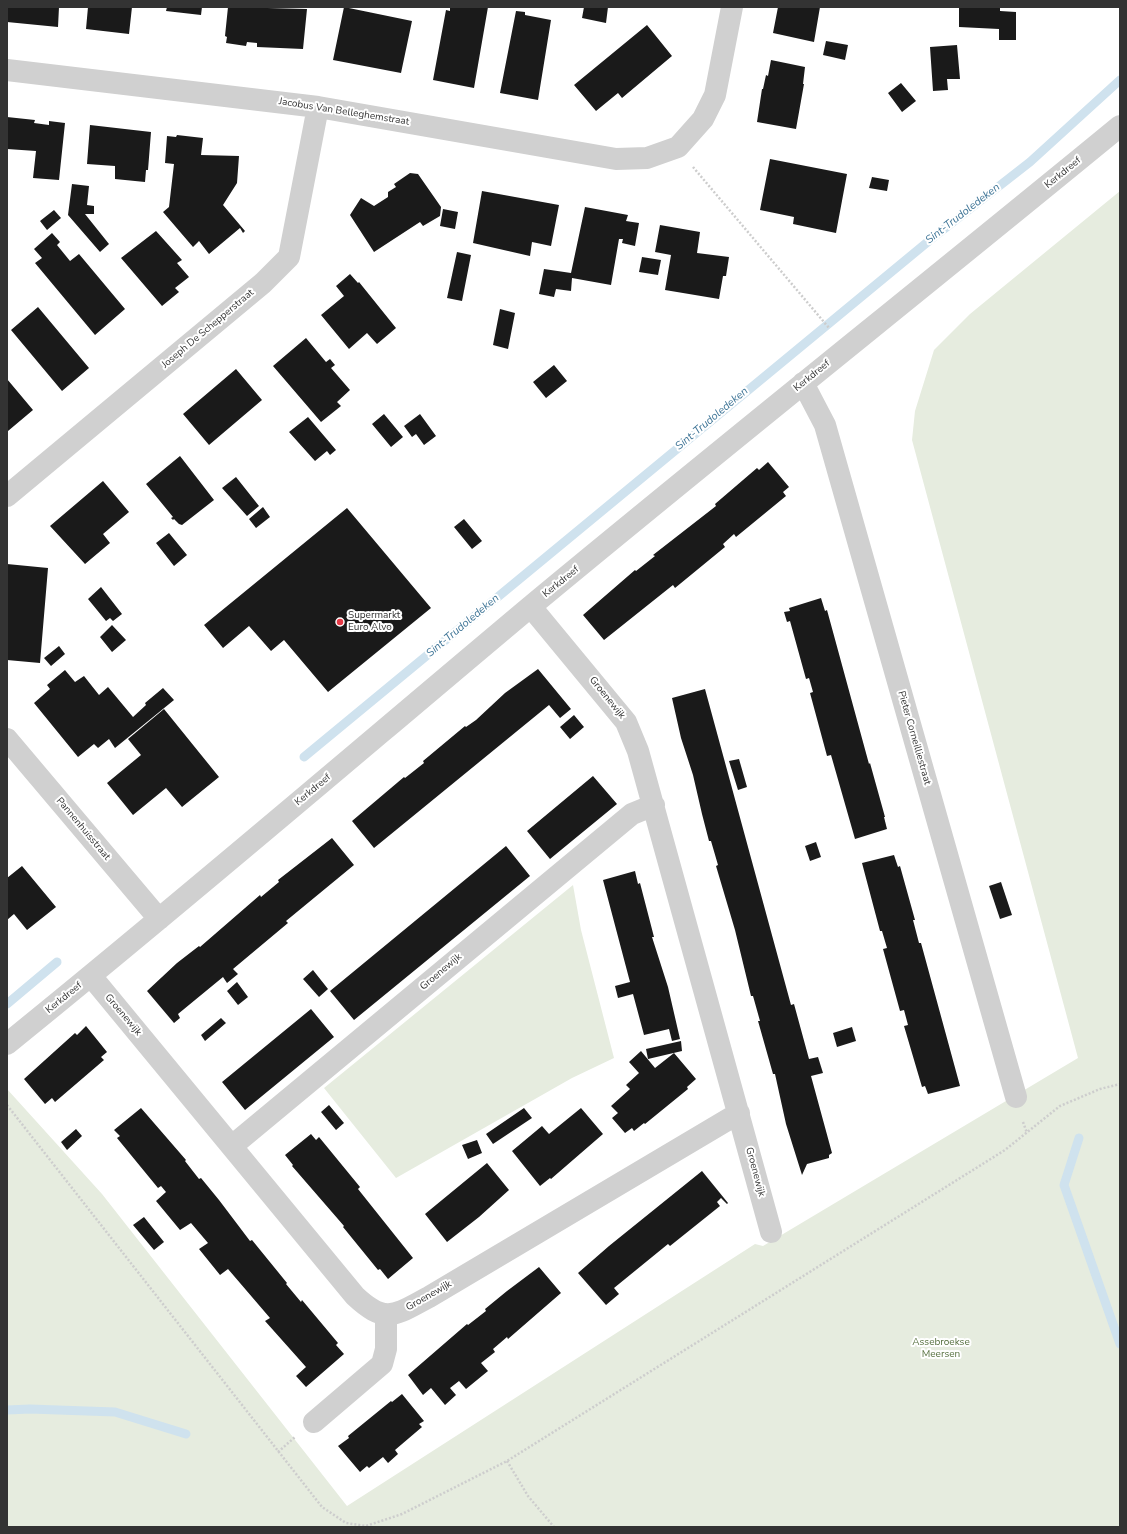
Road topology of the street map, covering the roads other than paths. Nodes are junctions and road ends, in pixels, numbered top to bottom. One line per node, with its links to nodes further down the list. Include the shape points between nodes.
1 (732, 7): 3 (street, Jacobus Van Belleghemstraat, via 715,95 703,119 678,148 648,158 616,159)
2 (7, 70): 3 (street, Jacobus Van Belleghemstraat)
3 (318, 107): 6 (street, Joseph De Schepperstraat, via 289,257 263,283)
4 (1120, 126): 5 (street, Kerkdreef)
5 (803, 383): 7 (street, Kerkdreef); 13 (street, Pieter Corneilliestraat, via 825,425)
6 (7, 496)
7 (531, 607): 9 (street, Groenewijk, via 626,722 638,751); 10 (street, Kerkdreef)
8 (7, 739): 10 (street, Pannenhuisstraat)
9 (654, 805): 14 (street, Groenewijk); 15 (street, Groenewijk, via 632,814)
10 (159, 920): 11 (street, Kerkdreef)
11 (91, 976): 12 (street, Kerkdreef); 15 (street, Groenewijk)
12 (7, 1044)
13 (1016, 1097)
14 (738, 1113): 16 (street, Groenewijk); 17 (street, Groenewijk, via 429,1296 404,1310)
15 (232, 1146): 17 (street, Groenewijk, via 355,1296 369,1309)
16 (771, 1232)
17 (386, 1316): 18 (street, via 386,1349 382,1364)
18 (314, 1422)

